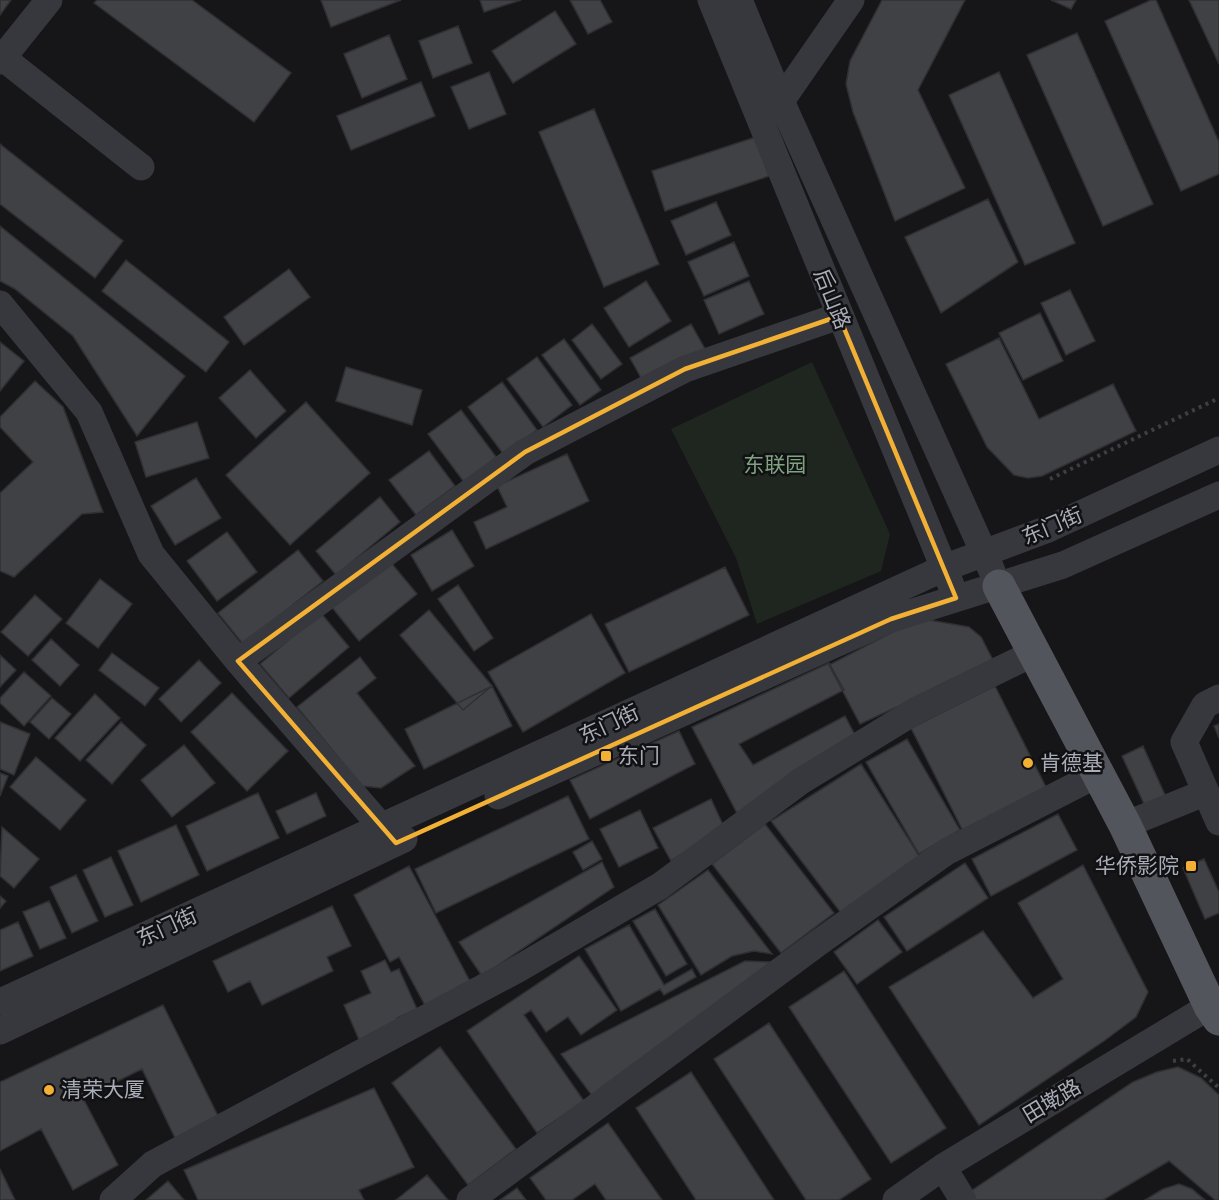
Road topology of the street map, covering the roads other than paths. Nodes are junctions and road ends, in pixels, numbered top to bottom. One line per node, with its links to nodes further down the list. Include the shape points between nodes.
1 (49, 0): 5 (street)
2 (711, 0): 7 (street, 后山路)
3 (740, 0): 6 (street, 后山路)
4 (851, 0): 6 (street)
5 (1, 59): 8 (street)
6 (781, 101): 7 (street); 13 (street, 后山路)
7 (758, 116): 10 (street, 后山路)
8 (141, 167)
9 (0, 304): 18 (street, via 89,412 151,554)
10 (839, 316): 14 (street, 后山路); 18 (street, via 685,369 525,452)
11 (1219, 450): 13 (street, 东门街)
12 (1219, 495): 15 (street, 东门街, via 1063,565)
13 (984, 555): 14 (street, 东门街); 15 (street, 后山路)
14 (944, 568): 16 (street, 后山路); 24 (street, 东门街)
15 (999, 586): 16 (street, 东门街); 17 (main road)
16 (956, 598): 24 (street, 东门街, via 891,619)
17 (1036, 652): 20 (main road); 29 (street, via 917,710 801,781 660,886 518,969 153,1164)
18 (238, 661): 24 (street)
19 (1219, 698): 21 (street, via 1205,705 1184,742)
20 (1098, 774): 23 (main road); 30 (street, via 946,852)
21 (1204, 793): 22 (street); 23 (street)
22 (1219, 822)
23 (1125, 825): 26 (main road)
24 (389, 836): 25 (street, 东门街); 27 (street, 东门街)
25 (0, 1002)
26 (1215, 1012): 28 (street, 田墘路)
27 (0, 1031)
28 (943, 1167): 31 (street, 田墘路); 32 (street)
29 (113, 1200)
30 (470, 1200)
31 (896, 1200)
32 (963, 1200)

